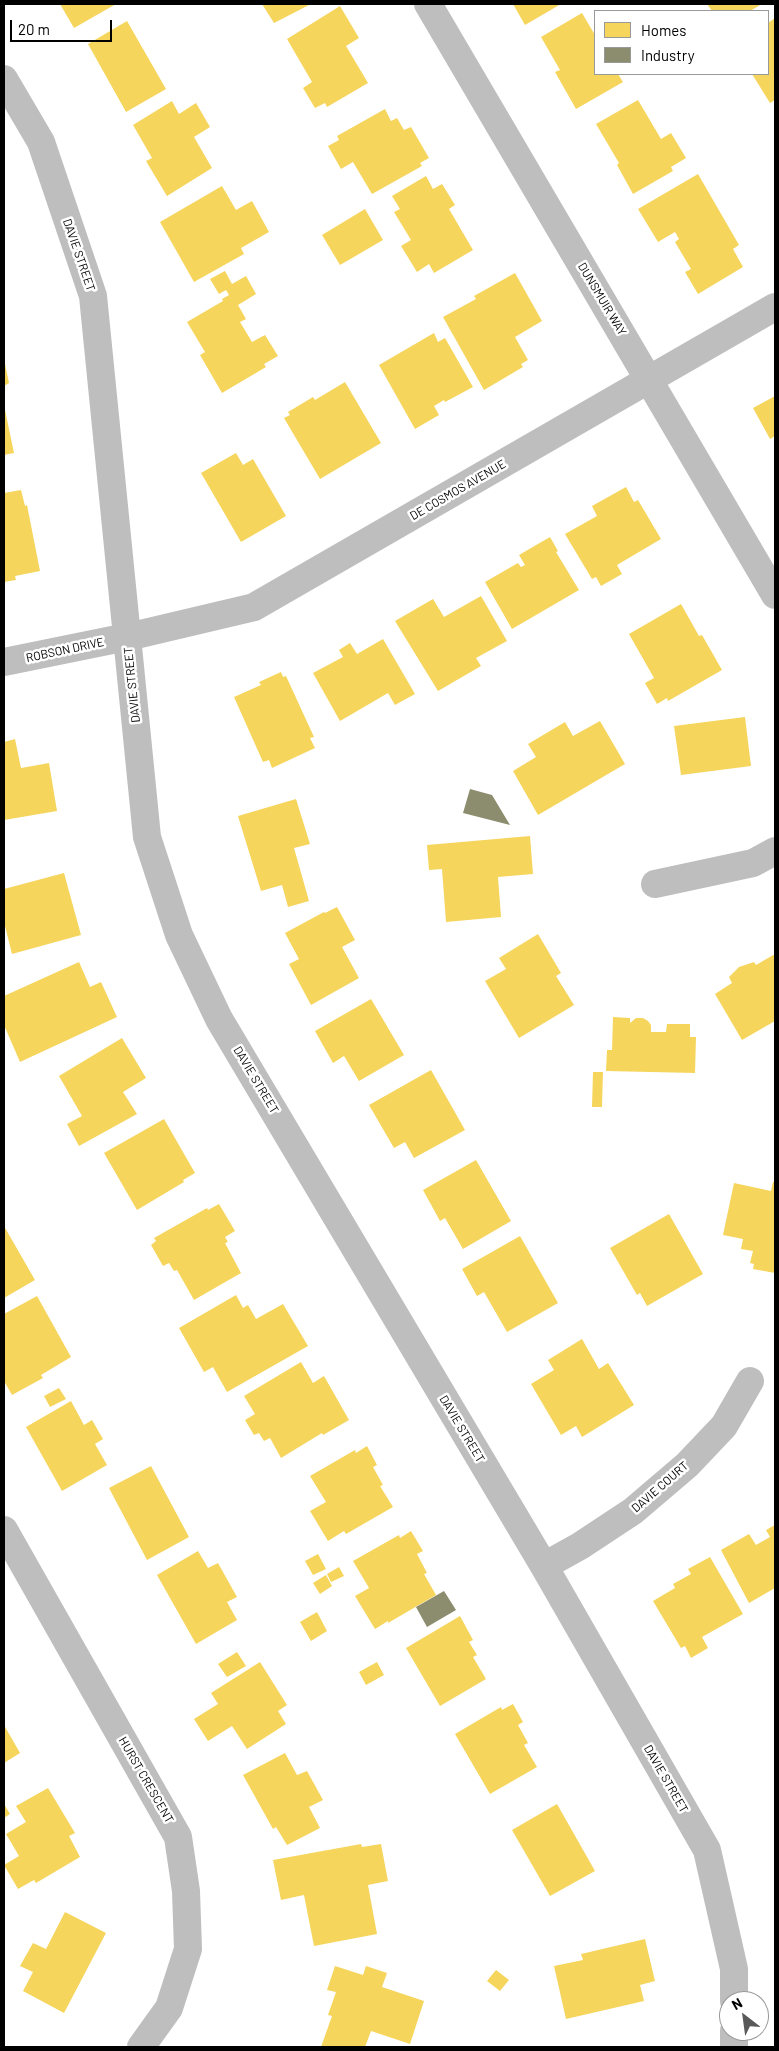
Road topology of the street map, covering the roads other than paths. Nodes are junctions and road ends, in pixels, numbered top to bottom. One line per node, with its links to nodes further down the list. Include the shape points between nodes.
1 (428, 4): 4 (street, DUNSMUIR WAY)
2 (4, 79): 6 (street, DAVIE STREET, via 41,142 92,296)
3 (775, 307): 4 (street, DE COSMOS AVENUE)
4 (650, 379): 5 (street, DUNSMUIR WAY); 6 (street, DE COSMOS AVENUE, via 254,607)
5 (775, 595)
6 (127, 637): 7 (street, ROBSON DRIVE); 12 (street, DAVIE STREET, via 147,837 179,935 219,1019)
7 (4, 662)
8 (775, 851): 9 (street, via 753,864)
9 (655, 884)
10 (750, 1381): 12 (street, DAVIE COURT, via 724,1426 687,1465 634,1511)
11 (4, 1530): 14 (street, HURST CRESCENT, via 178,1837 186,1891 188,1949 169,2008)
12 (544, 1566): 13 (street, DAVIE STREET, via 707,1850 734,1969)
13 (734, 1991)
14 (141, 2047)

